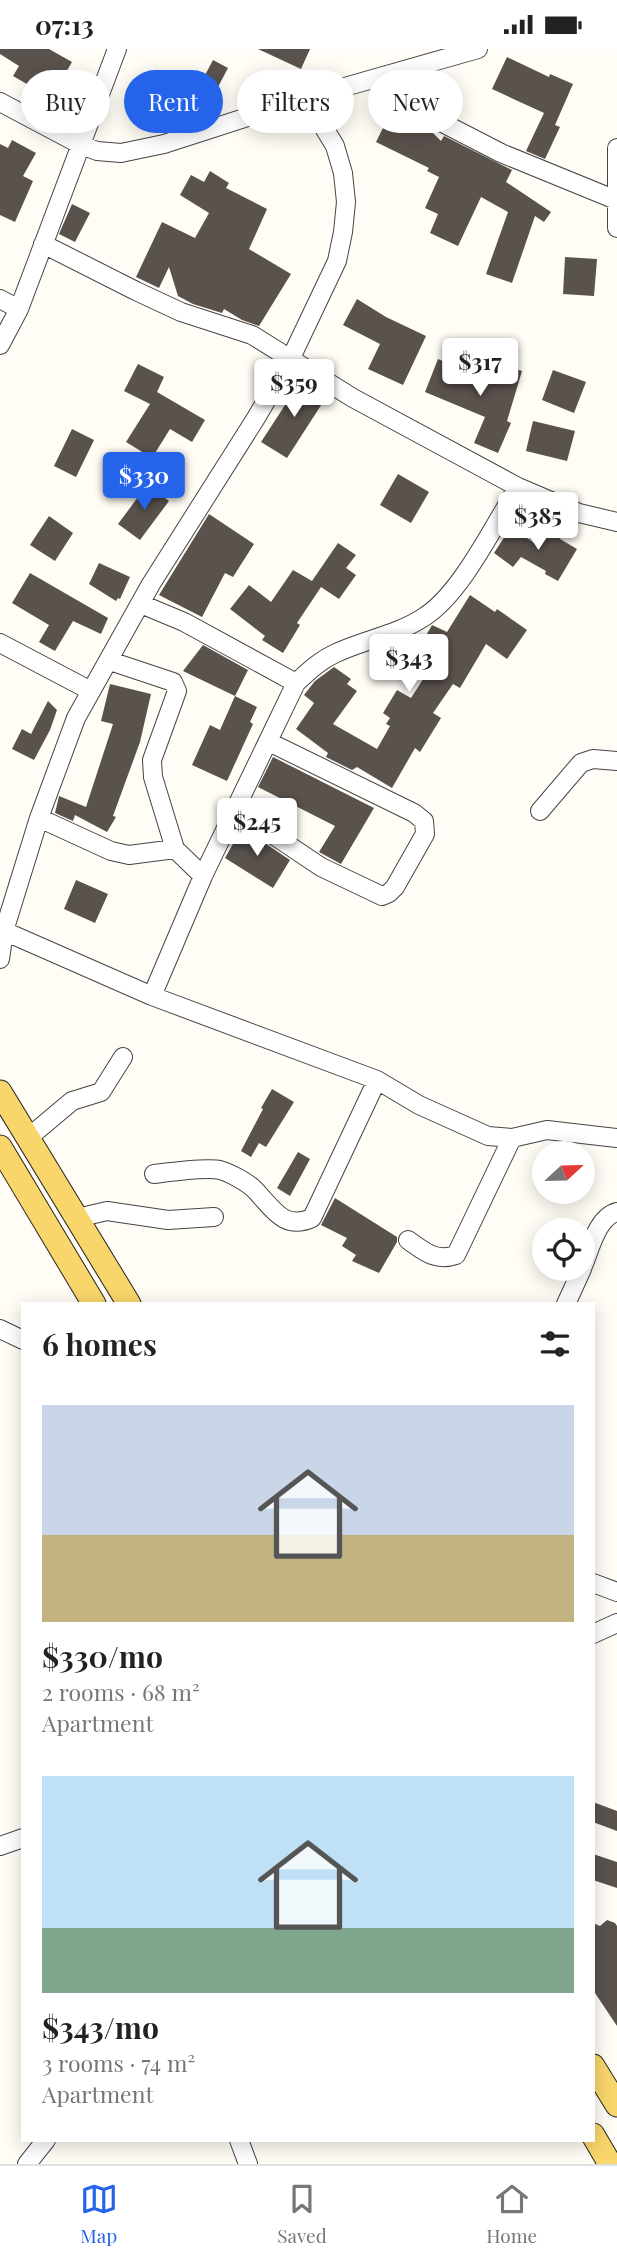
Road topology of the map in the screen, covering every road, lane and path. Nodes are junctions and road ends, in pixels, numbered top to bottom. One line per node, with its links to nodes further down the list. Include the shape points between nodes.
1 (117, 49): 8 (street)
2 (478, 49): 3 (street)
3 (415, 67): 4 (street); 10 (street, via 418,94 433,118 501,153)
4 (354, 84)
5 (0, 102): 8 (street)
6 (237, 119): 8 (street, via 142,149 107,153)
7 (327, 133): 16 (street, via 343,173 344,232 337,261)
8 (81, 145): 12 (street)
9 (617, 148): 10 (street)
10 (616, 200): 11 (street)
11 (617, 228)
12 (43, 244): 14 (street); 16 (street, via 181,312 252,335)
13 (0, 299): 14 (street)
14 (19, 309): 15 (street)
15 (0, 345)
16 (290, 360): 17 (street); 19 (street)
17 (518, 487): 18 (street, via 579,513); 22 (street, via 440,604 414,624 335,654)
18 (617, 521)
19 (141, 604): 21 (street); 22 (street)
20 (0, 643): 23 (street)
21 (110, 661): 23 (street); 29 (street, via 173,682 176,687 152,760)
22 (296, 683): 24 (street)
23 (90, 691): 28 (street)
24 (270, 741): 26 (street); 26 (street, via 414,813 424,821 425,834 395,887 382,896 321,867)
25 (617, 761): 27 (street, via 581,763)
26 (236, 810): 30 (street)
27 (540, 811)
28 (39, 818): 29 (street, via 111,851 129,855); 31 (street)
29 (174, 849): 30 (street)
30 (204, 876): 33 (street)
31 (4, 931): 32 (street); 33 (street)
32 (0, 959)
33 (152, 996): 35 (street)
34 (123, 1057): 37 (street, via 101,1092 72,1101)
35 (377, 1080): 38 (street, via 488,1136); 41 (street, via 312,1218 302,1223 288,1222 252,1186 220,1170)
36 (0, 1091): 37 (main road)
37 (28, 1138): 44 (main road)
38 (512, 1138): 39 (street, via 547,1130); 45 (street, via 456,1255 434,1258)
39 (617, 1138)
40 (0, 1147): 48 (main road)
41 (154, 1174)
42 (617, 1212): 46 (street, via 603,1222)
43 (214, 1217): 44 (street, via 168,1220 107,1211)
44 (77, 1218): 49 (main road)
45 (408, 1240)
46 (595, 1240)
47 (576, 1281): 50 (street)
48 (93, 1302)
49 (128, 1302)
50 (567, 1302)
51 (0, 1329): 52 (street)
52 (21, 1339)
53 (595, 1584): 54 (street)
54 (617, 1592)
55 (617, 1623): 56 (street)
56 (595, 1634)
57 (21, 1839): 58 (street)
58 (0, 1846)
59 (595, 2069): 60 (main road)
60 (617, 2105)
61 (595, 2138): 66 (main road)
62 (44, 2142): 64 (street)
63 (240, 2142): 65 (street)
64 (27, 2164)
65 (248, 2164)
66 (610, 2164)

